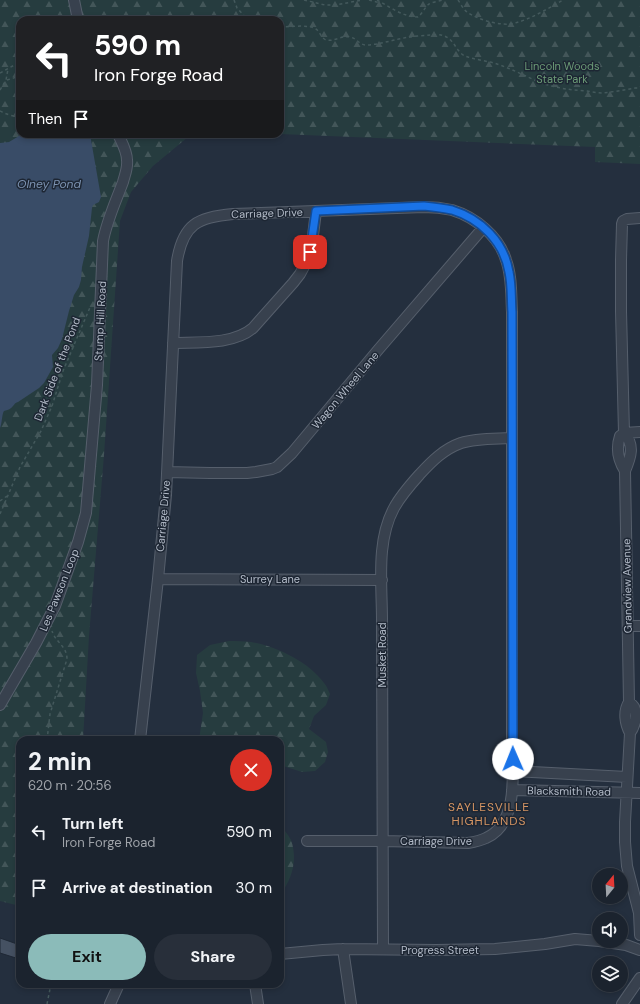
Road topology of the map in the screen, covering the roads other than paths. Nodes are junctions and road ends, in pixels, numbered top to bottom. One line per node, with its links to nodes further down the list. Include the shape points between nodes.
1 (74, 0): 2 (street)
2 (77, 16)
3 (120, 138): 12 (street, Stump Hill Road, via 128,166 103,241 97,385)
4 (316, 211): 6 (street, Carriage Drive, via 424,206 451,210 469,217); 7 (street, via 310,252 300,274 249,332 212,342); 7 (street, Carriage Drive, via 213,216 194,224 182,239 179,248)
5 (640, 218): 9 (street, Grandview Avenue, via 626,219 622,224)
6 (483, 228): 10 (street, Carriage Drive, via 502,249 509,272 512,312); 11 (street, Wagon Wheel Lane, via 292,453 277,466 247,473)
7 (173, 343): 11 (street, Carriage Drive)
8 (640, 432): 9 (street)
9 (624, 433): 15 (street, Grandview Avenue, via 630,440 631,451 625,471)
10 (512, 438): 14 (street, Musket Road, via 464,442 447,450 433,461 394,508 386,531); 19 (street, Carriage Drive)
11 (167, 472): 13 (street, Carriage Drive)
12 (86, 513): 17 (street, Les Pawson Loop, via 68,571 48,620)
13 (158, 578): 14 (street, Surrey Lane); 18 (street, Carriage Drive)
14 (382, 580): 25 (street, Musket Road)
15 (628, 626): 16 (street); 20 (street, Grandview Avenue, via 629,702 625,716 630,733)
16 (640, 626)
17 (0, 705)
18 (140, 736)
19 (513, 771): 20 (street, Blacksmith Road); 21 (street, Carriage Drive)
20 (627, 777): 22 (street, Grandview Avenue)
21 (512, 790): 22 (street, Blacksmith Road); 25 (street, Carriage Drive, via 508,814 495,832 487,838 468,843)
22 (627, 793): 23 (street, Blacksmith Road); 26 (street, Grandview Avenue, via 627,866 638,908)
23 (640, 793)
24 (307, 841): 25 (street, Carriage Drive)
25 (383, 841): 30 (street, Musket Road)
26 (640, 935)
27 (592, 940): 30 (street, Progress Street, via 575,939 476,950)
28 (628, 946): 31 (street, Progress Street)
29 (343, 949): 30 (street, Progress Street); 32 (street, Progress Street); 38 (street)
30 (383, 949)
31 (640, 950)
32 (284, 954)
33 (640, 978): 39 (street)
34 (117, 988): 36 (street)
35 (256, 988): 37 (street)
36 (110, 1004)
37 (258, 1004)
38 (351, 1004)
39 (622, 1004)

